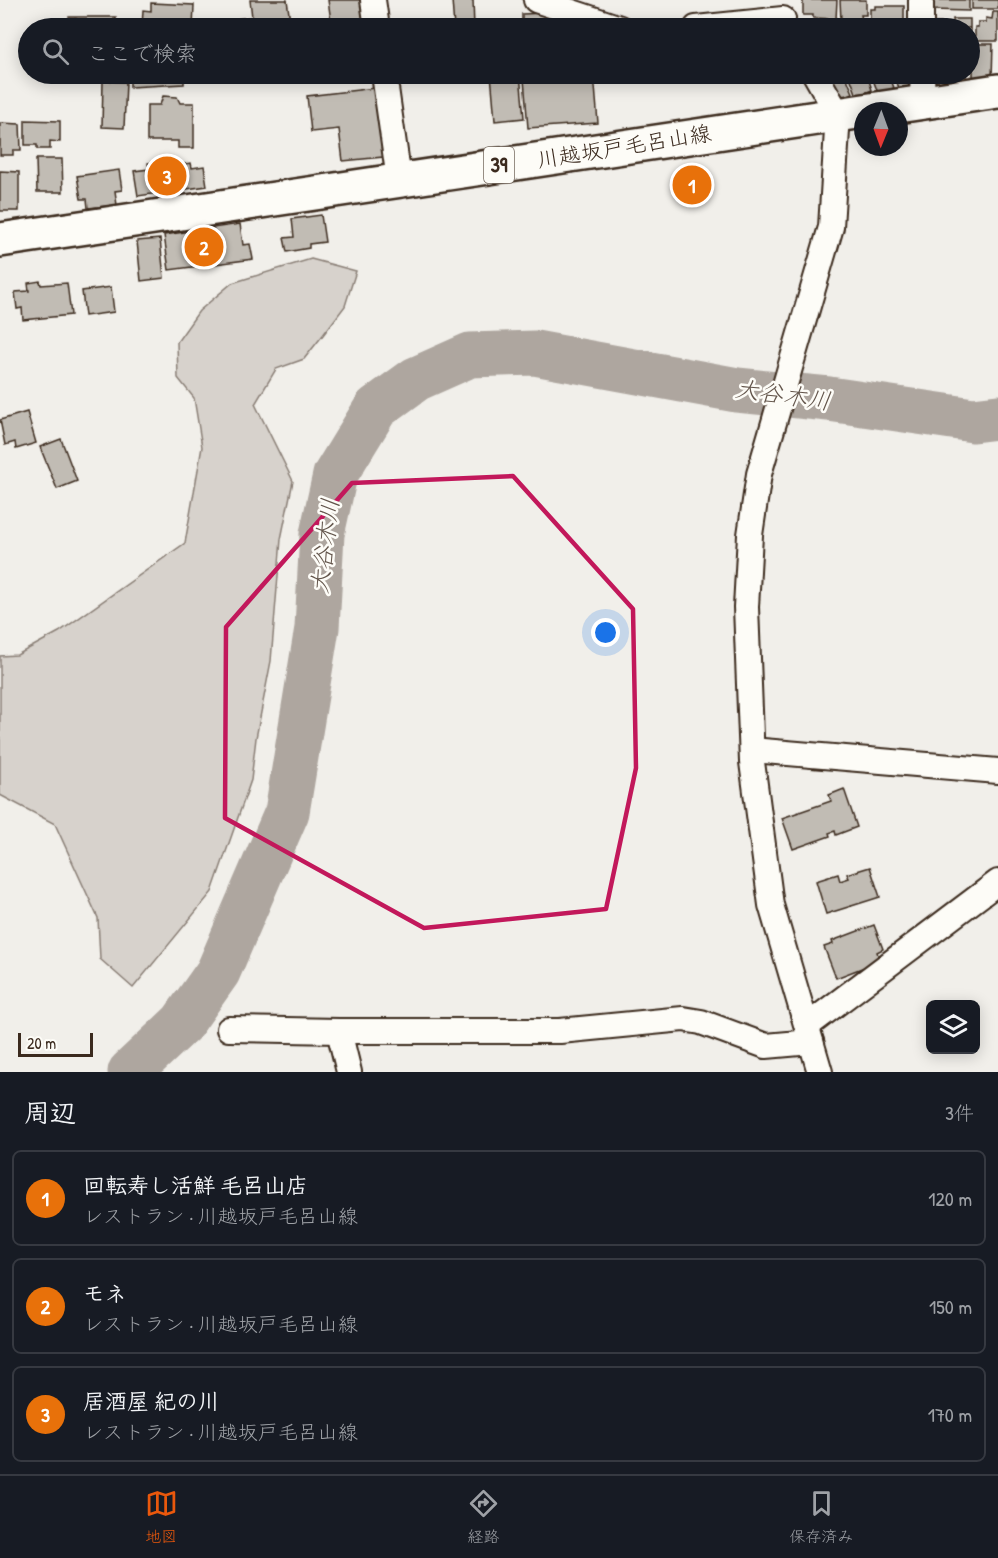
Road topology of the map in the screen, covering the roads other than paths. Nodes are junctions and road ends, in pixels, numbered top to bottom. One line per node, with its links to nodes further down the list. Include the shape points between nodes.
1 (373, 0): 4 (street)
2 (536, 0): 5 (street)
3 (921, 0): 6 (street)
4 (376, 18)
5 (590, 18)
6 (921, 18)
7 (385, 84): 12 (street)
8 (821, 84): 11 (street)
9 (922, 88): 10 (main road, 川越坂戸毛呂山線 / 39); 11 (main road, 川越坂戸毛呂山線 / 39)
10 (998, 91)
11 (838, 114): 12 (main road, 川越坂戸毛呂山線 / 39); 14 (street, via 831,227 759,474 750,534 746,607)
12 (399, 180): 13 (main road, 川越坂戸毛呂山線 / 39)
13 (0, 240)
14 (752, 750): 15 (street); 19 (street, via 771,905)
15 (998, 771)
16 (998, 882): 19 (street)
17 (229, 1029): 18 (street)
18 (339, 1031): 19 (street, via 560,1031 683,1019 766,1046); 20 (street)
19 (809, 1034): 21 (street)
20 (349, 1072)
21 (820, 1072)

